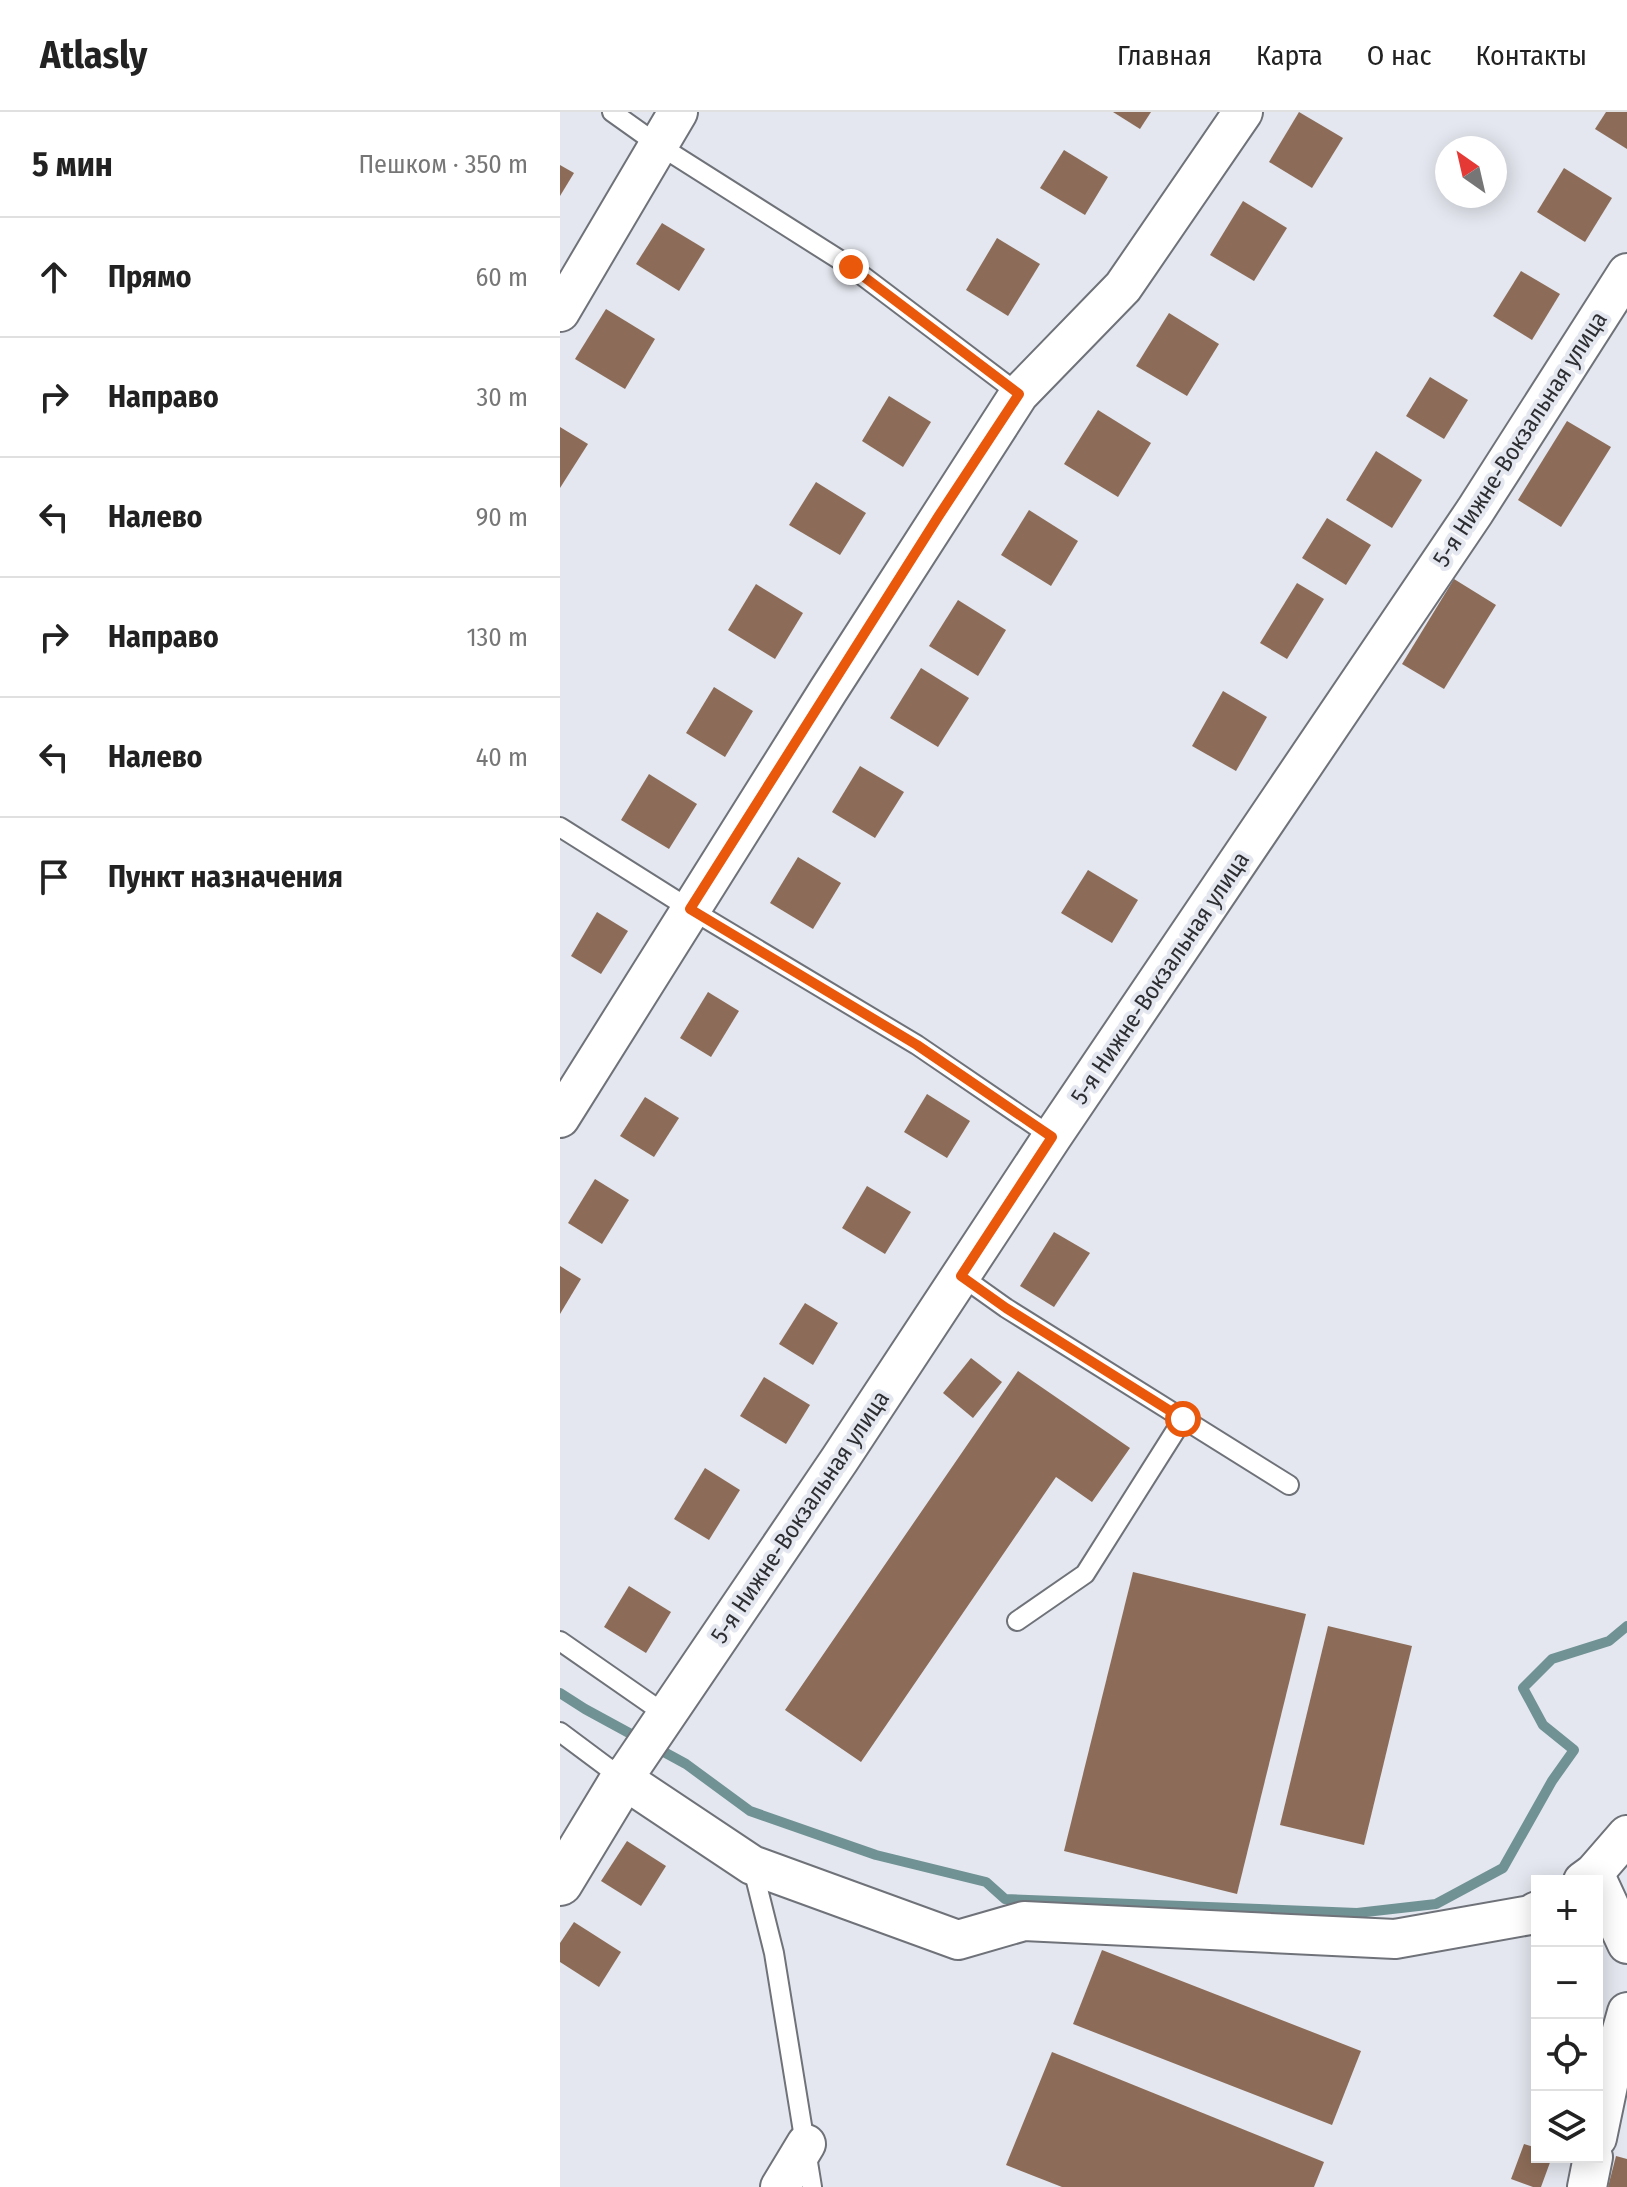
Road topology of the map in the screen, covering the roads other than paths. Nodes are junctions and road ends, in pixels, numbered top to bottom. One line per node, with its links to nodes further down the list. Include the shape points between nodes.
1 (612, 112): 4 (lane)
2 (678, 112): 4 (street)
3 (1243, 112): 7 (street, via 1123,287)
4 (657, 144): 6 (street); 7 (lane, via 851,267)
5 (1627, 273): 11 (street, 5-я Нижне-Вокзальная улица, via 1475,511)
6 (560, 312)
7 (1019, 394): 9 (street)
8 (560, 827): 9 (lane)
9 (690, 909): 10 (street); 11 (lane, via 917,1045)
10 (560, 1118)
11 (1052, 1137): 12 (street, 5-я Нижне-Вокзальная улица)
12 (961, 1276): 13 (lane); 17 (street, 5-я Нижне-Вокзальная улица)
13 (1183, 1419): 14 (lane); 15 (lane, via 1085,1574)
14 (1289, 1485)
15 (1017, 1621)
16 (560, 1641): 17 (lane)
17 (665, 1714): 19 (street, 5-я Нижне-Вокзальная улица)
18 (560, 1732): 19 (lane)
19 (623, 1779): 21 (street); 23 (street, 5-я Нижне-Вокзальная улица)
20 (1627, 1835): 22 (street)
21 (752, 1865): 25 (street, via 958,1940 1024,1921 1395,1939); 29 (lane, via 774,1953)
22 (1590, 1875)
23 (560, 1883)
24 (1603, 1903): 26 (street)
25 (1531, 1914)
26 (1627, 1944)
27 (1627, 2012): 28 (street)
28 (1603, 2109)
29 (806, 2144): 31 (street); 32 (lane)
30 (1592, 2163): 33 (street)
31 (780, 2187)
32 (812, 2187)
33 (1587, 2187)

